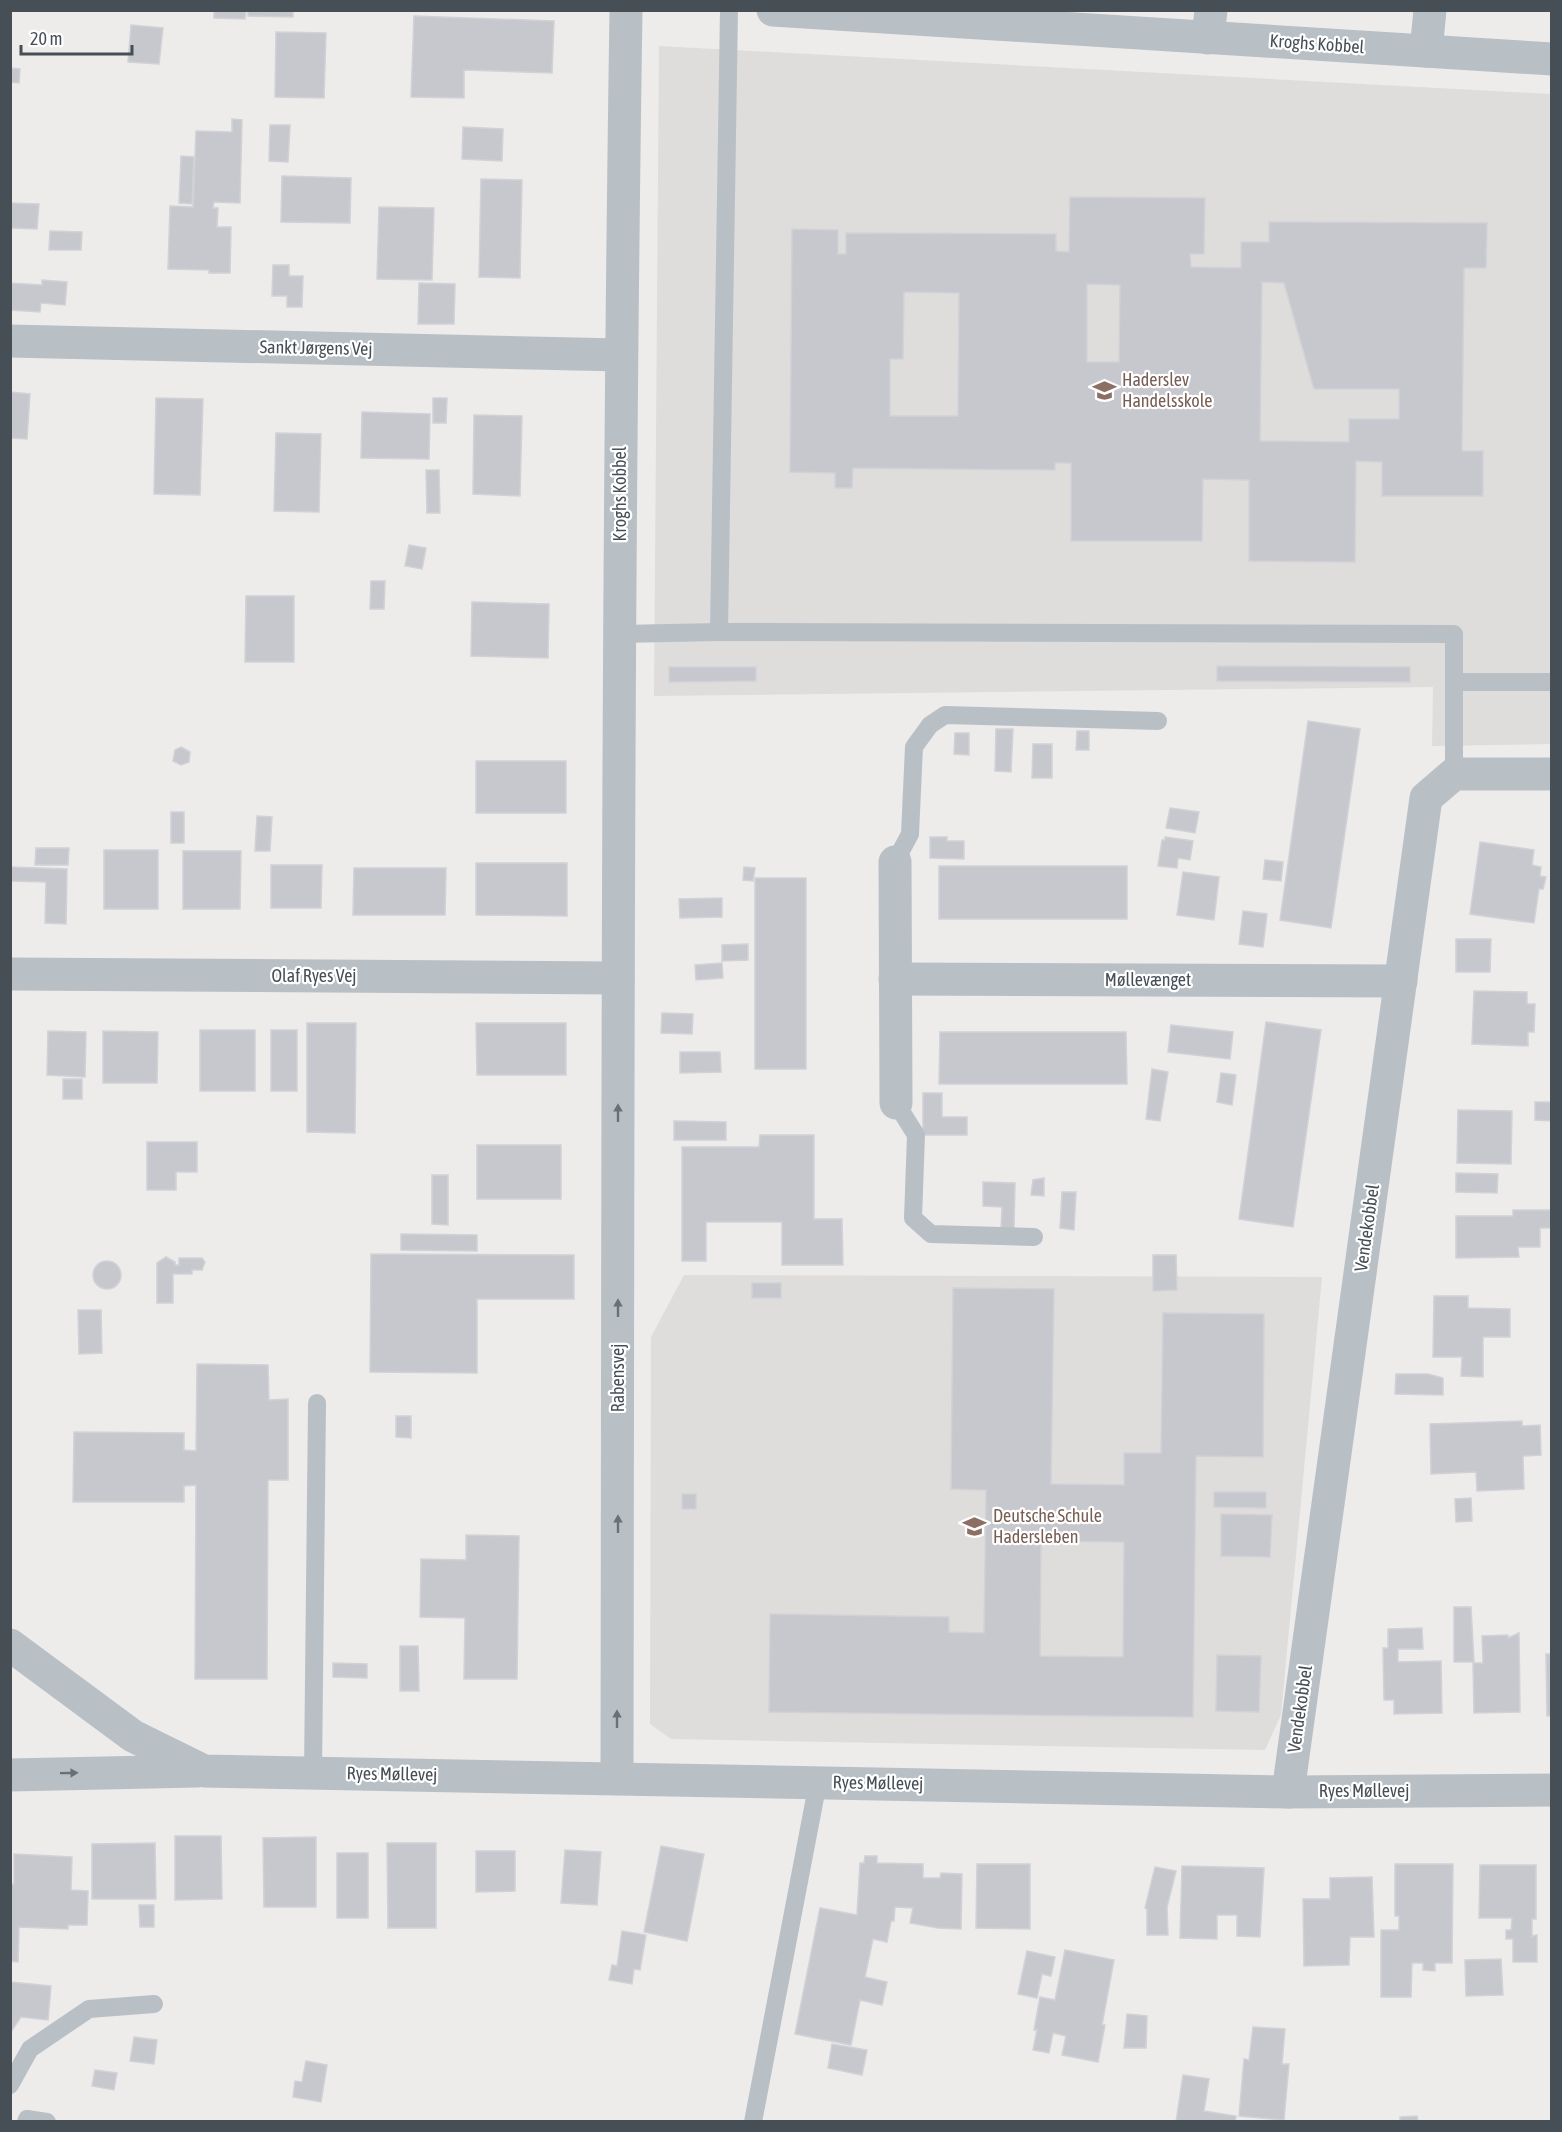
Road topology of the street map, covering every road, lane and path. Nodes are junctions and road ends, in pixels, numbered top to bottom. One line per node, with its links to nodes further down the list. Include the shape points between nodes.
1 (626, 10): 10 (street, Kroghs Kobbel)
2 (729, 10): 11 (lane)
3 (1430, 10): 7 (street)
4 (789, 11): 5 (street, Kroghs Kobbel)
5 (1002, 17): 6 (street, Kroghs Kobbel)
6 (1209, 24): 7 (street, Kroghs Kobbel)
7 (1426, 51): 8 (street, Kroghs Kobbel)
8 (1551, 59)
9 (10, 341): 10 (street, Sankt Jørgens Vej)
10 (621, 355): 12 (street, Kroghs Kobbel)
11 (719, 632): 12 (lane); 13 (lane, via 1454,634)
12 (620, 634): 20 (street, Kroghs Kobbel)
13 (1454, 682): 14 (lane); 16 (lane)
14 (1551, 682)
15 (1158, 722): 18 (lane, via 945,715 930,725 914,747 910,834)
16 (1454, 774): 17 (street); 22 (street, Vendekobbel, via 1426,798)
17 (1551, 774)
18 (895, 862): 21 (street)
19 (10, 974): 20 (street, Olaf Ryes Vej)
20 (618, 978): 30 (street, Rabensvej, one-way to 20)
21 (895, 979): 22 (street, Møllevænget); 23 (street)
22 (1401, 981): 33 (street, Vendekobbel)
23 (896, 1103): 24 (lane, via 916,1135 913,1218 931,1234)
24 (1034, 1237)
25 (317, 1403): 28 (lane)
26 (10, 1645): 27 (street, Ryes Møllevej, via 134,1736)
27 (204, 1771): 28 (street, Ryes Møllevej); 29 (street, Ryes Møllevej, one-way to 27)
28 (313, 1773): 30 (street, Ryes Møllevej)
29 (10, 1775)
30 (617, 1778): 31 (street, Ryes Møllevej)
31 (818, 1782): 33 (street, Ryes Møllevej); 38 (lane)
32 (1551, 1790): 33 (street, Ryes Møllevej)
33 (1288, 1792)
34 (154, 2004): 35 (lane, via 89,2009 30,2049)
35 (10, 2085)
36 (26, 2121): 37 (lane)
37 (47, 2121)
38 (753, 2121)

